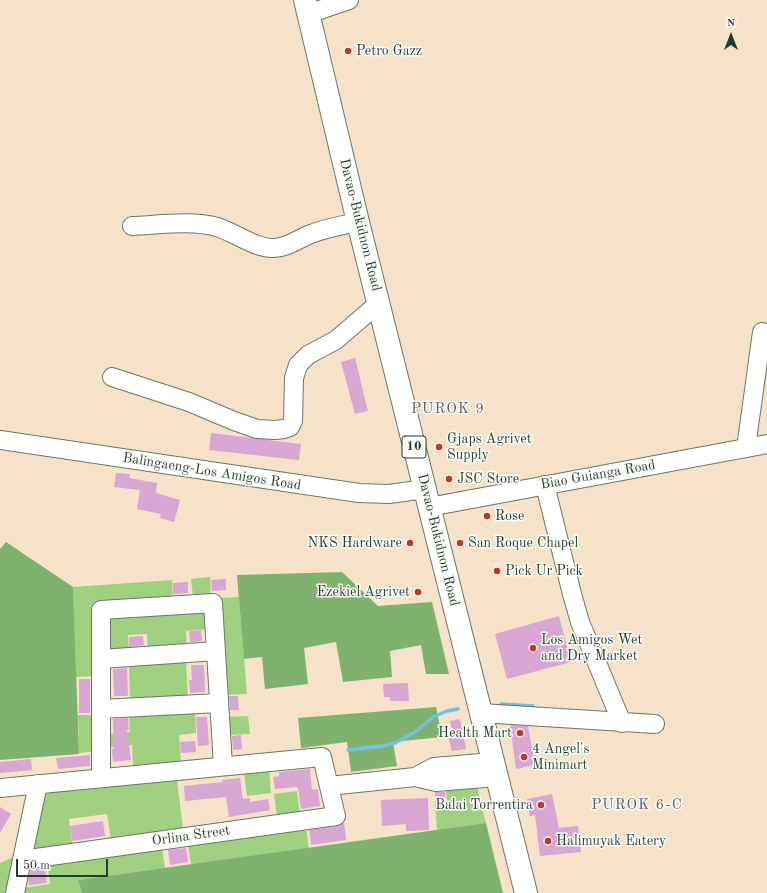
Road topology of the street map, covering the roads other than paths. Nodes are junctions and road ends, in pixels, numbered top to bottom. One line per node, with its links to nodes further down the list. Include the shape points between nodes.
1 (349, 0): 2 (street)
2 (307, 7): 3 (highway, Davao-Bukidnon Road / 10)
3 (358, 222): 4 (street, via 309,234 274,248 202,224); 5 (highway, Davao-Bukidnon Road / 10)
4 (132, 226)
5 (379, 303): 7 (street, via 336,340 308,355 298,365 294,378 293,421 290,427 284,429 257,429 189,402); 12 (highway, Davao-Bukidnon Road / 10)
6 (762, 332): 10 (street)
7 (112, 377)
8 (0, 440): 12 (street, Balingaeng-Los Amigos Road, via 359,493)
9 (767, 444): 10 (street, Biao Guianga Road)
10 (746, 448): 11 (street, Biao Guianga Road)
11 (545, 485): 12 (street, Biao Guianga Road); 18 (street, via 580,622)
12 (427, 498): 17 (highway, Davao-Bukidnon Road / 10)
13 (216, 652): 14 (street); 14 (street, via 213,603 101,610); 15 (street)
14 (101, 659): 16 (street)
15 (219, 703): 16 (street); 20 (street)
16 (101, 709): 22 (street)
17 (481, 714): 18 (street); 21 (highway, Davao-Bukidnon Road / 10)
18 (622, 723): 19 (street)
19 (655, 724)
20 (223, 766): 22 (street); 24 (street, via 322,757)
21 (495, 770): 24 (street, via 436,782 415,777); 28 (highway, Davao-Bukidnon Road / 10)
22 (101, 778): 23 (street)
23 (38, 784): 25 (street); 26 (street)
24 (330, 786): 26 (street, Orlina Street, via 336,816)
25 (0, 788)
26 (22, 860): 27 (street)
27 (15, 893)
28 (526, 893)

